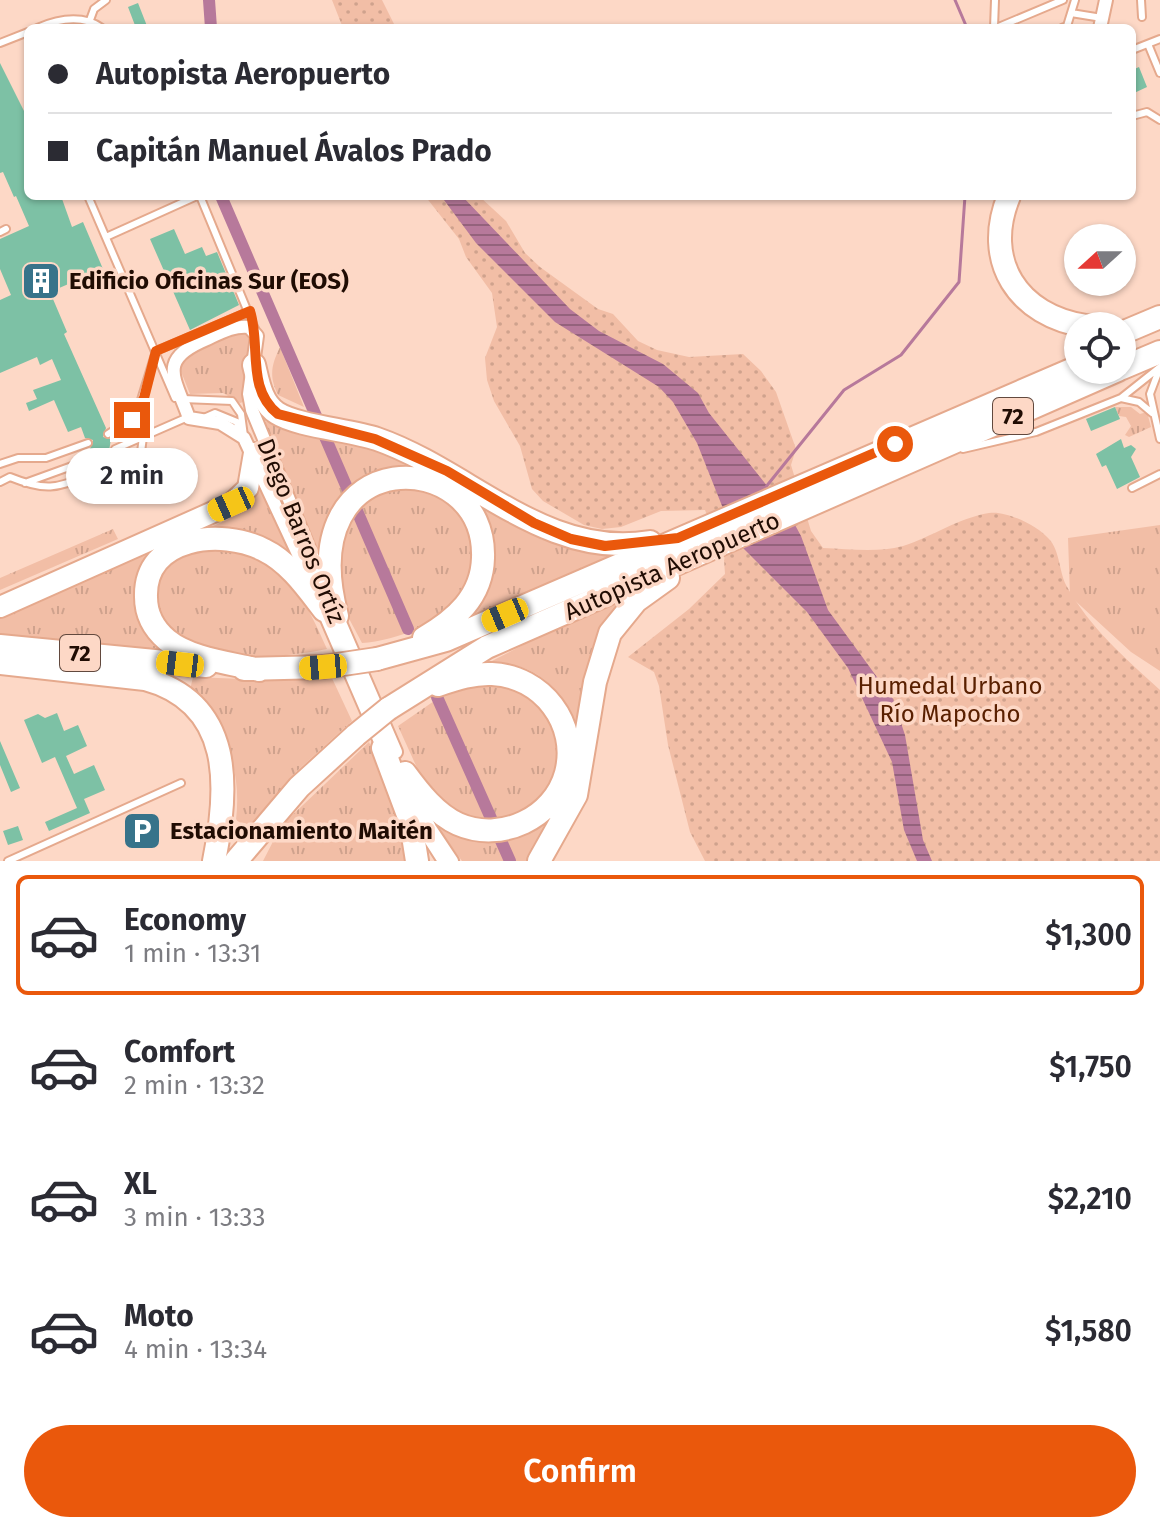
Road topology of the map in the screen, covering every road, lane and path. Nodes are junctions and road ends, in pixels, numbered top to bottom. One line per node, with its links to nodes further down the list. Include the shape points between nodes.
1 (106, 0): 9 (lane)
2 (995, 0): 13 (lane)
3 (1063, 0): 14 (lane)
4 (1075, 0): 7 (lane)
5 (1106, 0): 10 (street)
6 (1141, 0): 8 (lane)
7 (1071, 13): 10 (lane); 15 (lane)
8 (1142, 17)
9 (90, 20): 11 (lane); 12 (lane)
10 (1101, 23)
11 (51, 24)
12 (96, 24)
13 (995, 24)
14 (1005, 24)
15 (1068, 24)
16 (24, 34): 18 (lane)
17 (1160, 39): 19 (lane)
18 (0, 43)
19 (1148, 44): 20 (lane); 21 (lane)
20 (1136, 48)
21 (1160, 73)
22 (1136, 115): 23 (lane, via 1147,112)
23 (1160, 120)
24 (90, 200): 28 (lane)
25 (189, 200): 28 (lane)
26 (200, 200): 29 (lane)
27 (1008, 200): 30 (highway, via 1001,246 1014,286 1046,315)
28 (106, 237): 36 (lane)
29 (250, 311): 34 (lane); 36 (lane)
30 (1064, 320)
31 (1157, 323): 32 (highway); 33 (highway); 35 (highway)
32 (1136, 325)
33 (1136, 329)
34 (255, 333): 40 (street, Diego Barros Ortíz); 45 (street, via 249,327 233,328 180,352 173,371)
35 (1136, 338)
36 (156, 351): 47 (lane, via 180,411); 49 (lane, via 136,416)
37 (1160, 352): 39 (highway, Autopista Aeropuerto / 72)
38 (1064, 359): 48 (highway, Autopista Aeropuerto)
39 (1136, 362)
40 (254, 365): 65 (highway, via 263,396 284,417 415,455 571,539 619,546); 68 (street, Diego Barros Ortíz, via 252,410)
41 (1160, 367): 44 (lane); 46 (lane, via 1150,389)
42 (1064, 373): 48 (highway, Autopista Aeropuerto / 72)
43 (1086, 384): 57 (highway, Autopista Aeropuerto / 72)
44 (1121, 398): 46 (lane, via 1139,402); 57 (lane, via 1036,432)
45 (183, 399): 47 (street); 52 (lane, via 232,401 241,414)
46 (1152, 413): 51 (lane)
47 (189, 418): 50 (lane); 52 (street, Diego Barros Ortíz, via 203,419)
48 (944, 423): 65 (highway, Autopista Aeropuerto / 72)
49 (108, 434)
50 (143, 437): 54 (lane); 56 (lane, via 141,452)
51 (1160, 439)
52 (246, 441): 67 (highway, via 248,488 231,504); 68 (street, Diego Barros Ortíz)
53 (88, 443): 58 (lane, via 46,458)
54 (115, 449)
55 (94, 458): 63 (lane)
56 (120, 461)
57 (909, 462): 66 (highway, Autopista Aeropuerto / 72)
58 (2, 463): 61 (lane)
59 (99, 471): 63 (lane, via 51,488)
60 (1160, 474): 64 (lane)
61 (10, 477): 62 (lane); 63 (lane)
62 (0, 482)
63 (25, 483)
64 (1132, 488)
65 (687, 534): 70 (highway, Autopista Aeropuerto / 72, via 446,640)
66 (699, 555): 73 (highway, Autopista Aeropuerto / 72, via 487,647); 85 (highway, via 636,601 610,633 595,682 576,795)
67 (0, 607)
68 (330, 613): 70 (highway, via 329,550 334,527 352,500 395,479 430,481 460,499 481,535 483,565 469,602 440,629); 72 (highway, via 281,561 244,542 199,540 160,558 146,592 147,610 159,633 180,648); 74 (street, Diego Barros Ortíz); 75 (street, Diego Barros Ortíz)
69 (0, 646): 72 (highway, Autopista Aeropuerto / 72)
70 (386, 657): 72 (highway, Autopista Aeropuerto / 72, bridge)
71 (0, 663): 79 (highway, via 145,679 188,701 213,735 224,773)
72 (259, 670)
73 (392, 705): 75 (highway, via 445,682 494,674 526,683 553,704 569,745 563,783 537,815 496,830 450,819); 77 (highway, Autopista Aeropuerto / 72, bridge)
74 (383, 748): 82 (highway, via 411,823); 83 (street, Diego Barros Ortíz, via 416,818)
75 (405, 773): 84 (street, Diego Barros Ortíz, via 418,808)
76 (181, 783): 78 (lane)
77 (299, 787): 80 (highway, Autopista Aeropuerto / 72); 81 (highway)
78 (8, 861)
79 (214, 861)
80 (236, 861)
81 (254, 861)
82 (417, 861)
83 (444, 861)
84 (452, 861)
85 (539, 861)

